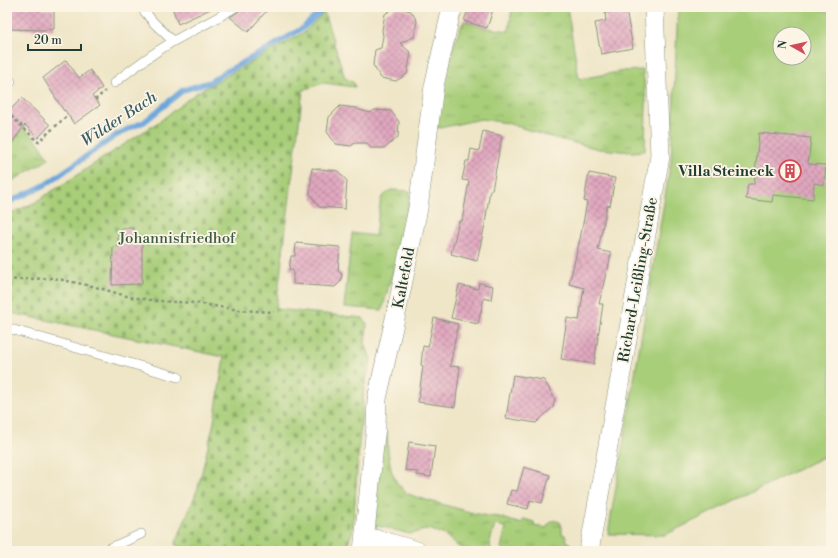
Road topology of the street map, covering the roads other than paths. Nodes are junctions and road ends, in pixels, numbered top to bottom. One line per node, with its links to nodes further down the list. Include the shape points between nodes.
1 (141, 7): 5 (lane)
2 (235, 7): 5 (lane)
3 (453, 7): 10 (street, Kaltefeld, via 434,86 418,208 378,399)
4 (654, 7): 13 (street, Richard-Leißling-Straße, via 660,156)
5 (173, 41): 6 (lane)
6 (114, 83)
7 (7, 328): 8 (lane)
8 (178, 377)
9 (141, 534): 11 (lane)
10 (364, 544): 12 (street, via 379,540)
11 (104, 551)
12 (417, 551)
13 (589, 551)

